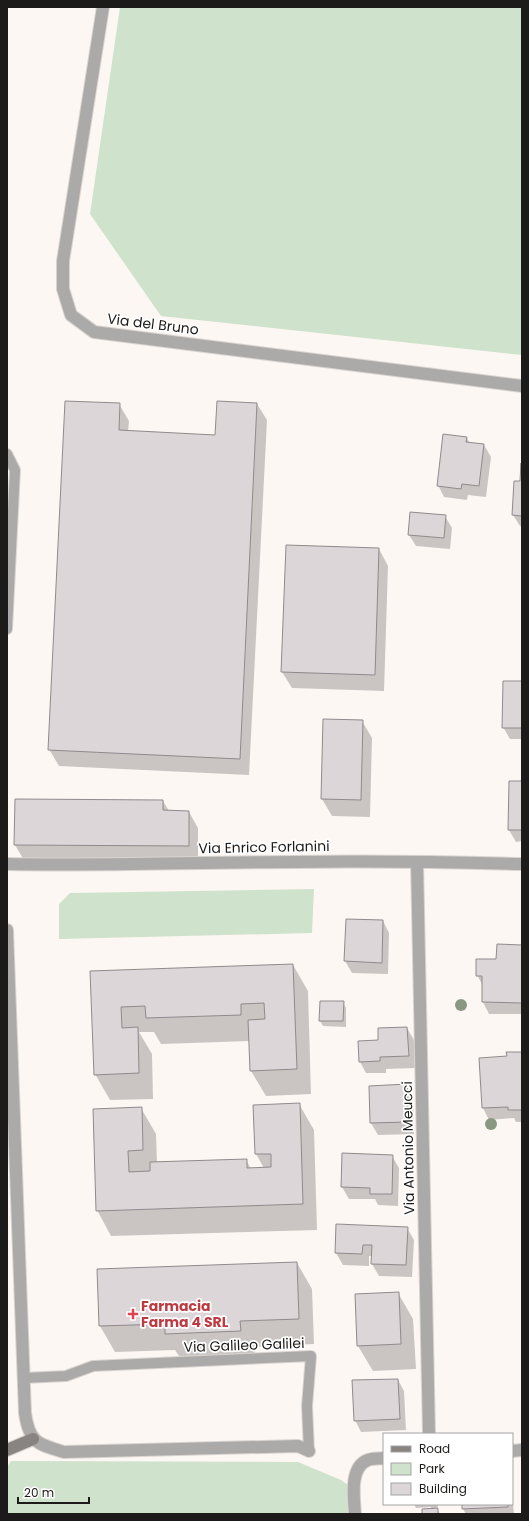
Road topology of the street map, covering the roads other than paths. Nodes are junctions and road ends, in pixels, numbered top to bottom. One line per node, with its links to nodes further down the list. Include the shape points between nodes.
1 (104, 7): 2 (street, Via del Bruno, via 63,261 63,289 71,315 94,332)
2 (522, 386)
3 (7, 454): 4 (lane, via 14,470)
4 (7, 629)
5 (417, 862): 6 (street, Via Enrico Forlanini); 7 (street, Via Enrico Forlanini); 10 (street, Via Antonio Meucci)
6 (7, 864)
7 (522, 864)
8 (7, 930): 9 (street)
9 (24, 1378): 11 (street, via 27,1426); 13 (lane, Via Galileo Galilei, via 66,1376 93,1366 311,1356)
10 (430, 1433)
11 (34, 1439): 12 (main road); 13 (street, Via Galileo Galilei, via 43,1446 64,1452 298,1446)
12 (7, 1450)
13 (309, 1451)
14 (383, 1458): 15 (street, via 368,1460 360,1465 354,1485)
15 (355, 1514)

